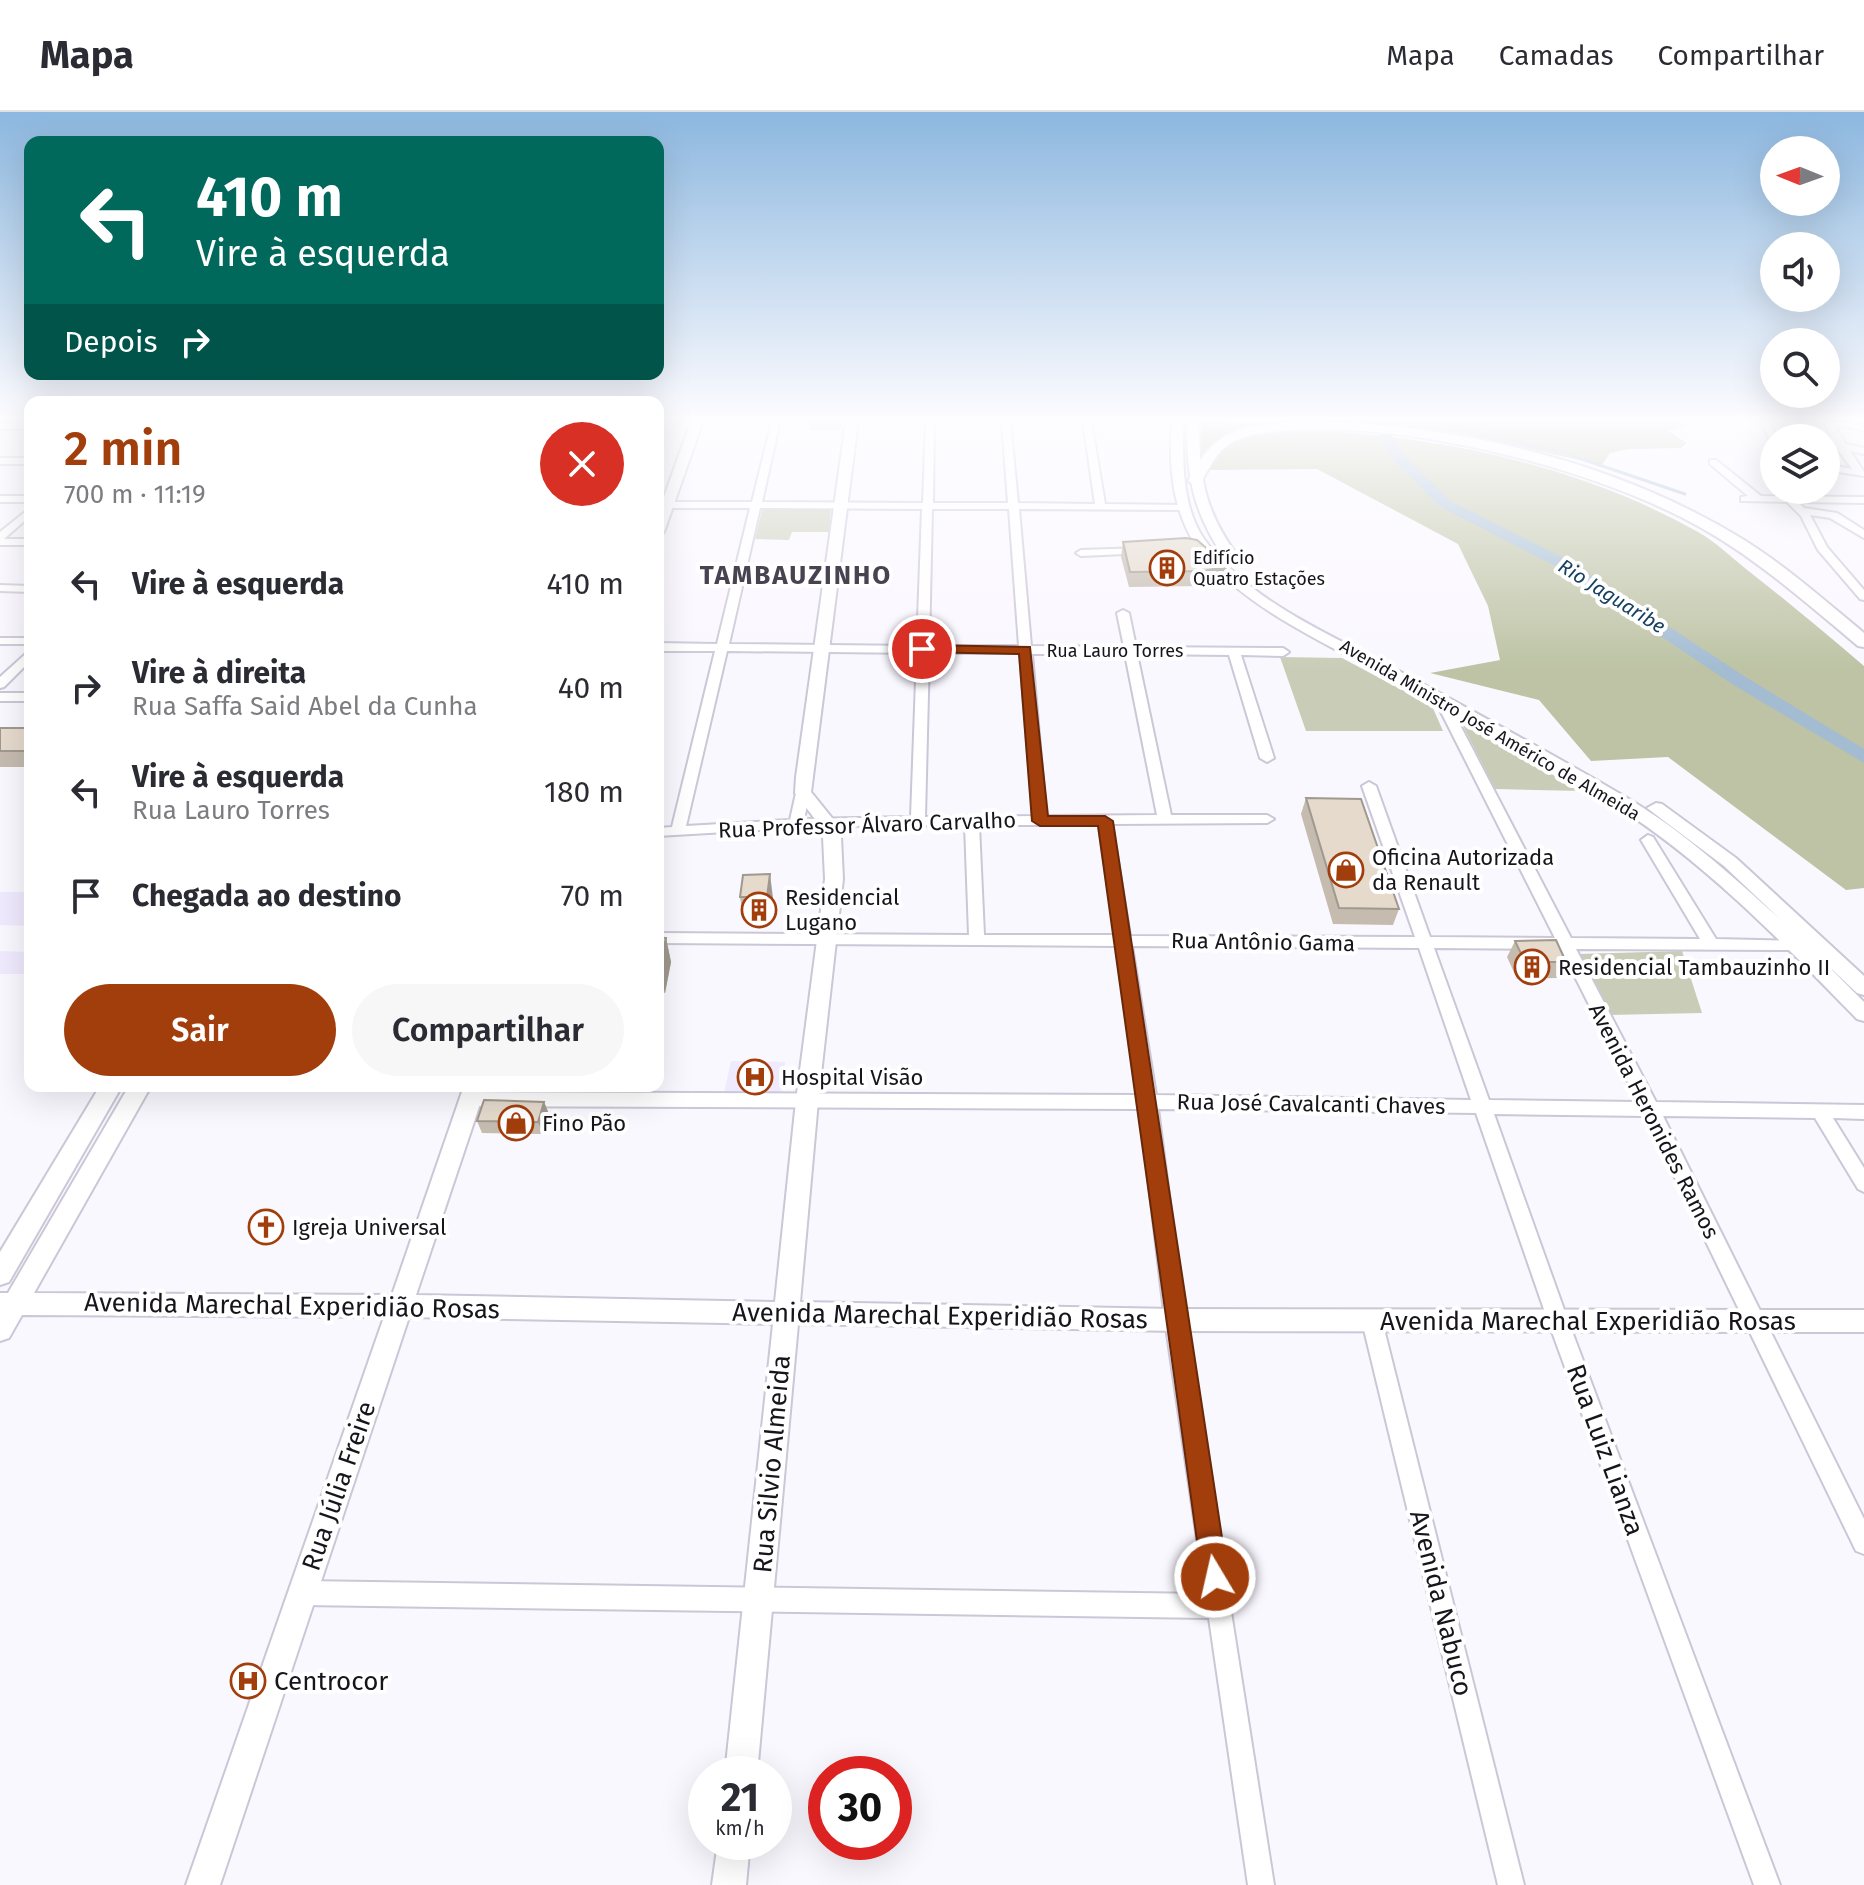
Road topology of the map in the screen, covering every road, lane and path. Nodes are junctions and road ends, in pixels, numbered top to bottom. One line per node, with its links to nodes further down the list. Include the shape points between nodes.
1 (1100, 504): 12 (street)
2 (1183, 504): 13 (main road, Avenida Ministro José Américo de Almeida)
3 (1201, 504): 65 (main road, Avenida Ministro José Américo de Almeida, via 1219,543 1264,586 1640,798 1730,862)
4 (1666, 504): 30 (highway, via 1738,543)
5 (1680, 504): 27 (highway, via 1742,539)
6 (1794, 504): 14 (street)
7 (664, 505): 8 (street)
8 (755, 505): 9 (street); 32 (street)
9 (840, 505): 10 (street); 34 (main road)
10 (925, 506): 11 (street); 33 (street)
11 (1013, 506): 12 (street); 35 (street)
12 (1101, 507): 13 (street)
13 (1183, 507): 43 (main road, Avenida Ministro José Américo de Almeida, via 1195,547 1250,589)
14 (1801, 511): 16 (street, via 1833,515); 21 (street, via 1822,548)
15 (24, 517): 17 (street)
16 (1864, 535)
17 (0, 540): 18 (street)
18 (24, 542)
19 (1160, 550): 20 (street)
20 (1081, 553)
21 (1848, 578): 22 (street); 25 (street)
22 (1864, 578)
23 (0, 588): 24 (street)
24 (24, 589)
25 (1864, 597)
26 (1123, 613): 36 (street)
27 (1864, 632)
28 (0, 641): 29 (street)
29 (24, 641)
30 (1864, 642)
31 (664, 647): 32 (street, Rua Lauro Torres)
32 (719, 647): 34 (street, Rua Lauro Torres); 55 (street)
33 (922, 649): 34 (street, Rua Lauro Torres); 35 (street, Rua Lauro Torres); 48 (street)
34 (820, 650): 46 (main road)
35 (1026, 650): 36 (street, Rua Lauro Torres); 50 (street)
36 (1129, 650): 37 (street, Rua Lauro Torres); 52 (street)
37 (1234, 652): 38 (street, Rua Lauro Torres); 44 (street)
38 (1283, 652)
39 (24, 660): 40 (street)
40 (0, 684)
41 (0, 697): 42 (street)
42 (24, 697)
43 (1441, 700): 63 (street, Avenida Heronides Ramos); 66 (main road, Avenida Ministro José Américo de Almeida, via 1665,831)
44 (1267, 758)
45 (1369, 786): 62 (street, Rua Luiz Lianza)
46 (803, 793): 53 (main road); 54 (street)
47 (1267, 819): 52 (street, Rua Professor Álvaro Carvalho)
48 (918, 821): 49 (street, Rua Professor Álvaro Carvalho); 53 (street, Rua Professor Álvaro Carvalho)
49 (972, 821): 50 (street, Rua Professor Álvaro Carvalho); 59 (street)
50 (1040, 821): 51 (street, Rua Professor Álvaro Carvalho)
51 (1105, 821): 52 (street, Rua Professor Álvaro Carvalho); 61 (street)
52 (1165, 821)
53 (826, 822): 54 (street, Rua Professor Álvaro Carvalho); 58 (main road, Rua Silvio Almeida, via 836,856)
54 (796, 824): 55 (street, Rua Professor Álvaro Carvalho)
55 (678, 831): 56 (street, Rua Professor Álvaro Carvalho)
56 (664, 832)
57 (1648, 840): 64 (street)
58 (826, 937): 59 (street, Rua Antônio Gama); 60 (street, Rua Antônio Gama, via 679,945); 72 (main road, Rua Silvio Almeida)
59 (977, 939): 61 (street, Rua Antônio Gama)
60 (664, 940)
61 (1124, 940): 62 (street, Rua Antônio Gama); 73 (street)
62 (1424, 943): 63 (street, Rua Antônio Gama); 74 (street, Rua Luiz Lianza)
63 (1565, 944): 64 (street, Rua Antônio Gama); 75 (street, Avenida Heronides Ramos)
64 (1711, 944): 66 (street, Rua Antônio Gama)
65 (1819, 944): 66 (street, Rua Antônio Gama); 67 (main road, Avenida Ministro José Américo de Almeida)
66 (1797, 945): 68 (main road, Avenida Ministro José Américo de Almeida)
67 (1864, 988)
68 (1864, 1014)
69 (107, 1092): 79 (main road)
70 (136, 1092): 80 (main road)
71 (473, 1092): 72 (street, Rua José Cavalcanti Chaves); 81 (main road, Rua Júlia Freire)
72 (807, 1101): 73 (street, Rua José Cavalcanti Chaves); 82 (main road, Rua Silvio Almeida)
73 (1148, 1102): 74 (street, Rua José Cavalcanti Chaves); 84 (street)
74 (1482, 1106): 75 (street, Rua José Cavalcanti Chaves); 83 (street, Rua Luiz Lianza)
75 (1651, 1110): 76 (street, Rua José Cavalcanti Chaves); 85 (street, Avenida Heronides Ramos)
76 (1820, 1112): 77 (street, Rua José Cavalcanti Chaves); 78 (street)
77 (1864, 1112)
78 (1864, 1184)
79 (0, 1274)
80 (8, 1304): 81 (main road, Avenida Marechal Experidião Rosas); 88 (main road)
81 (402, 1306): 82 (main road, Avenida Marechal Experidião Rosas); 90 (main road, Rua Júlia Freire)
82 (786, 1313): 84 (main road, Avenida Marechal Experidião Rosas); 91 (main road, Rua Silvio Almeida)
83 (1557, 1318): 85 (main road, Avenida Marechal Experidião Rosas); 86 (main road, Avenida Marechal Experidião Rosas); 99 (street, Rua Luiz Lianza)
84 (1175, 1320): 86 (main road, Avenida Marechal Experidião Rosas); 92 (street)
85 (1753, 1320): 87 (main road, Avenida Marechal Experidião Rosas); 89 (street, Avenida Heronides Ramos)
86 (1372, 1321): 98 (street, Avenida Nabuco)
87 (1864, 1321)
88 (0, 1330)
89 (1864, 1543)
90 (302, 1593): 91 (street); 95 (main road, Rua Júlia Freire)
91 (760, 1598): 92 (street); 93 (main road, Rua Silvio Almeida)
92 (1219, 1606): 97 (street)
93 (743, 1756)
94 (732, 1860): 96 (main road)
95 (203, 1885)
96 (729, 1885)
97 (1261, 1885)
98 (1511, 1885)
99 (1767, 1885)

